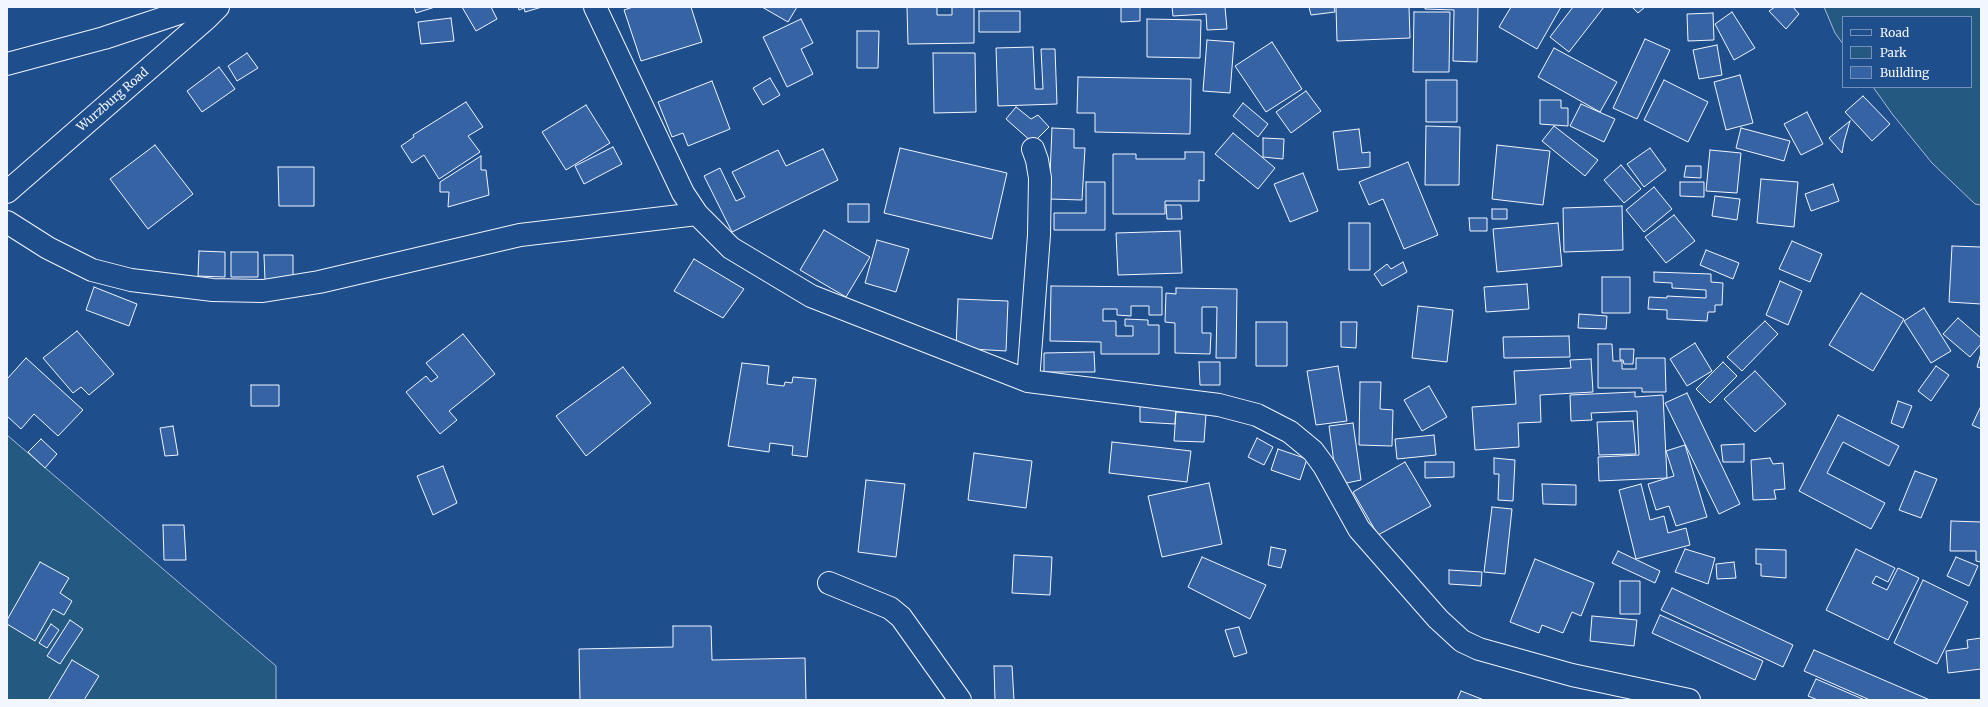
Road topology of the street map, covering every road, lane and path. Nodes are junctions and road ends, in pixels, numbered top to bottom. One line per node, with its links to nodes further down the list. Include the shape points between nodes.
1 (197, 7): 4 (street, via 104,38)
2 (218, 7): 6 (street, Wurzburg Road)
3 (594, 7): 7 (street, via 683,193)
4 (7, 64)
5 (1033, 149): 9 (street, via 1040,178 1039,235)
6 (7, 192)
7 (697, 214): 8 (street, via 520,235 319,282 263,291 214,290 131,280 98,271 48,248); 9 (street, via 731,248 811,296)
8 (7, 222)
9 (1028, 381): 12 (street, via 1219,405 1256,415 1290,432 1313,451 1324,466 1358,529 1438,619 1462,640 1479,649 1572,675)
10 (829, 583): 11 (street, via 890,608 901,617)
11 (960, 700)
12 (1689, 700)

